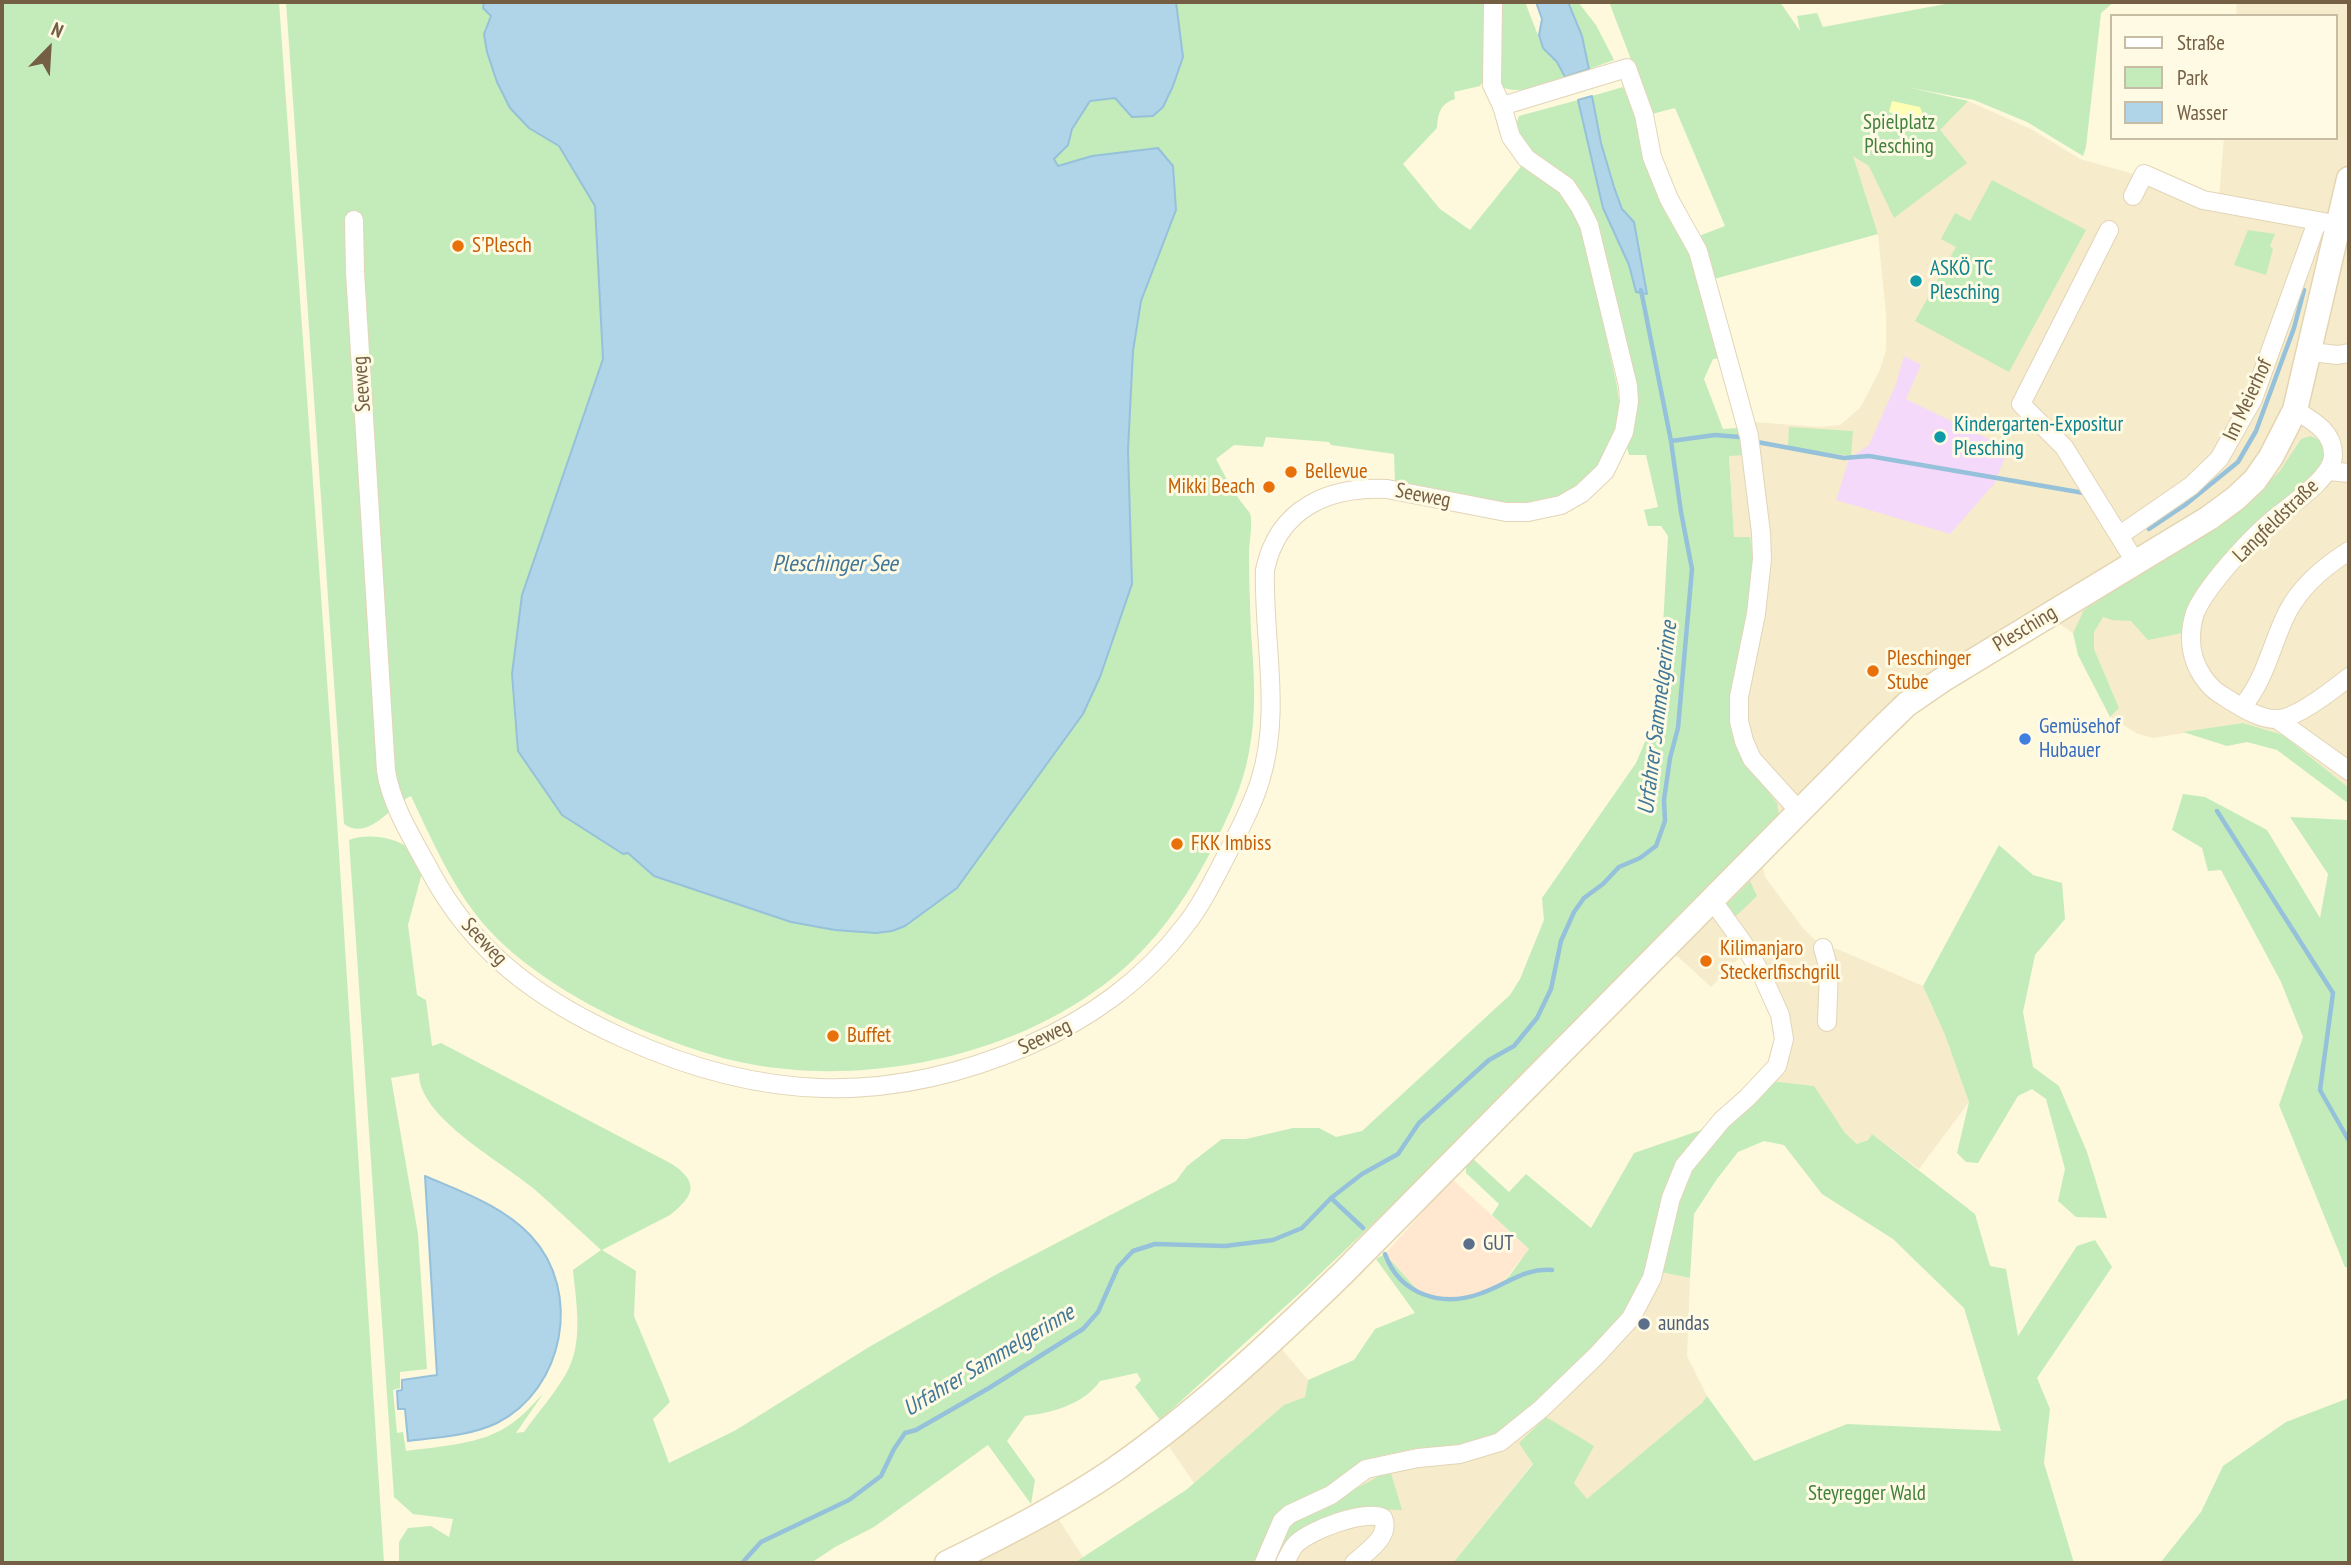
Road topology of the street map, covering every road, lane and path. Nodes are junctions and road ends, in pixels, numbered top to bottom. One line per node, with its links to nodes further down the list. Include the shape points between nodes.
1 (1493, 2): 2 (street, Seeweg, via 1492,85)
2 (1502, 106): 5 (street, Seeweg, via 1517,148 1566,186 1589,225 1628,386 1625,432 1605,471 1561,505 1528,512 1367,488 1315,501 1297,514 1274,540 1265,570 1271,690 1268,743 1259,783 1235,839 1186,926 1115,997 1067,1027 956,1073 893,1086 822,1088 761,1083 709,1072 648,1049 572,1013 518,977 481,945 441,891 393,799 386,771); 20 (street, via 1627,68 1644,115 1652,157 1698,251 1749,436 1762,559 1739,697 1741,731 1752,759)
3 (2349, 179): 6 (main road, Plesching)
4 (2133, 196): 6 (street, via 2144,174 2203,200)
5 (354, 220)
6 (2328, 223): 8 (main road, Plesching); 13 (street, Im Meierhof, via 2253,399 2218,459 2191,486)
7 (2109, 230): 13 (street, via 2021,404 2064,447)
8 (2310, 352): 9 (street); 10 (main road, Plesching)
9 (2349, 353)
10 (2295, 410): 11 (street, Langfeldstraße, via 2321,427 2333,442); 15 (main road, Plesching, via 2271,457 2246,489)
11 (2329, 471): 12 (street, Langfeldstraße); 17 (street, Langfeldstraße, via 2247,544 2196,612 2191,643 2201,675 2216,692)
12 (2349, 473)
13 (2120, 535): 15 (street)
14 (2349, 551): 17 (street, via 2329,563 2289,610 2257,689)
15 (2136, 563): 20 (main road, Plesching, via 1924,691)
16 (2349, 677): 18 (street, via 2311,705)
17 (2242, 708): 18 (street, Langfeldstraße)
18 (2278, 720): 19 (street, Langfeldstraße)
19 (2349, 771)
20 (1799, 811): 21 (main road, Plesching)
21 (1712, 900): 24 (main road, Plesching, via 1343,1273 1203,1402 1088,1486); 25 (street, via 1762,975 1780,1016 1784,1040 1777,1066 1722,1120 1684,1166 1671,1198 1652,1278 1627,1324 1541,1409 1500,1442 1460,1454 1366,1469 1331,1496 1290,1514 1279,1527)
22 (1823, 948): 23 (street, via 1829,970)
23 (1827, 1022)
24 (947, 1563)
25 (1264, 1563)
26 (1284, 1563): 27 (street, via 1295,1545 1309,1535 1376,1514 1383,1518 1385,1532)
27 (1354, 1563)

